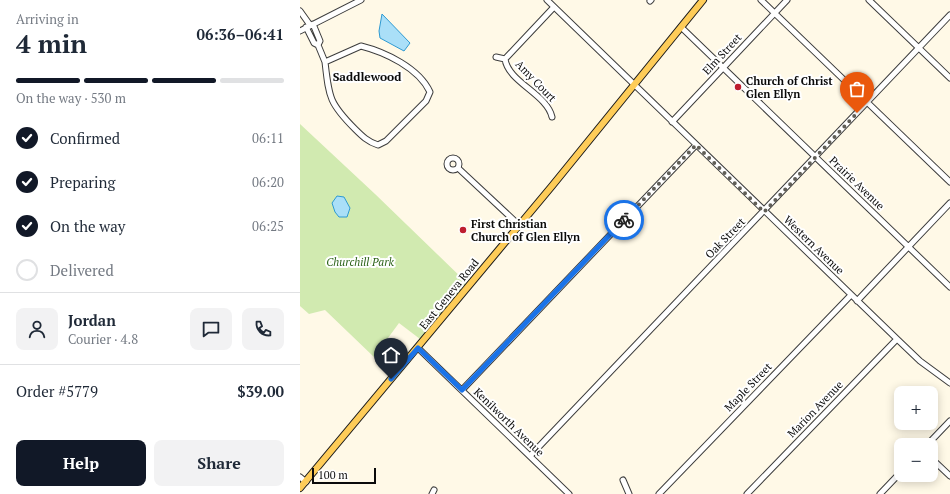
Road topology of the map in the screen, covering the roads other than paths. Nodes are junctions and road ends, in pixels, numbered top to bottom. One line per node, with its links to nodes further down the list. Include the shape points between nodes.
1 (361, 0): 11 (street)
2 (547, 0): 7 (street, Western Avenue)
3 (703, 0): 12 (main road, East Geneva Road)
4 (761, 0): 9 (street)
5 (787, 0): 9 (street, Elm Street)
6 (869, 0): 14 (street)
7 (554, 7): 16 (street, Amy Court); 20 (street, Western Avenue)
8 (300, 12): 11 (street)
9 (775, 13): 18 (street, Elm Street); 21 (street)
10 (950, 15): 14 (street, Oak Street)
11 (310, 25): 13 (street); 17 (street, via 314,43 318,45)
12 (681, 27): 18 (street, Prairie Avenue); 20 (main road, East Geneva Road)
13 (300, 31)
14 (919, 48): 19 (street); 21 (street, Oak Street)
15 (496, 57): 16 (street)
16 (505, 59): 22 (street, Amy Court, via 509,69 546,105)
17 (325, 62): 17 (street, via 329,94 335,108 369,142 378,146 426,101 430,92 425,83 411,70 373,49 361,46)
18 (723, 68): 23 (street, Elm Street); 25 (street, Prairie Avenue)
19 (950, 78)
20 (634, 85): 23 (street, Western Avenue); 30 (main road, East Geneva Road)
21 (867, 102): 25 (street, Oak Street); 27 (street)
22 (552, 117)
23 (672, 122): 24 (street, Western Avenue)
24 (696, 145): 29 (street, Western Avenue); 38 (street)
25 (816, 157): 29 (street, Oak Street); 31 (street, Prairie Avenue)
26 (458, 168): 30 (street)
27 (950, 182)
28 (950, 203): 31 (street)
29 (764, 212): 33 (street, Western Avenue); 41 (street, Oak Street)
30 (519, 225): 36 (main road, East Geneva Road)
31 (908, 246): 32 (street, Prairie Avenue); 34 (street)
32 (950, 287)
33 (851, 295): 34 (street, Western Avenue); 51 (street, Maple Street)
34 (857, 300): 35 (street, Western Avenue)
35 (897, 339): 37 (street, Western Avenue, via 920,361); 52 (street, Marion Avenue)
36 (418, 348): 38 (street, Kenilworth Avenue); 47 (main road, East Geneva Road)
37 (950, 383)
38 (462, 390): 41 (street, Kenilworth Avenue)
39 (950, 421): 40 (street)
40 (934, 438)
41 (530, 456): 49 (street, Kenilworth Avenue)
42 (938, 465): 43 (street)
43 (950, 476)
44 (300, 477): 47 (street)
45 (894, 479): 53 (street)
46 (623, 480): 50 (street)
47 (306, 482): 48 (main road, East Geneva Road)
48 (300, 488)
49 (569, 494)
50 (629, 494)
51 (659, 494)
52 (747, 494)
53 (880, 494)

